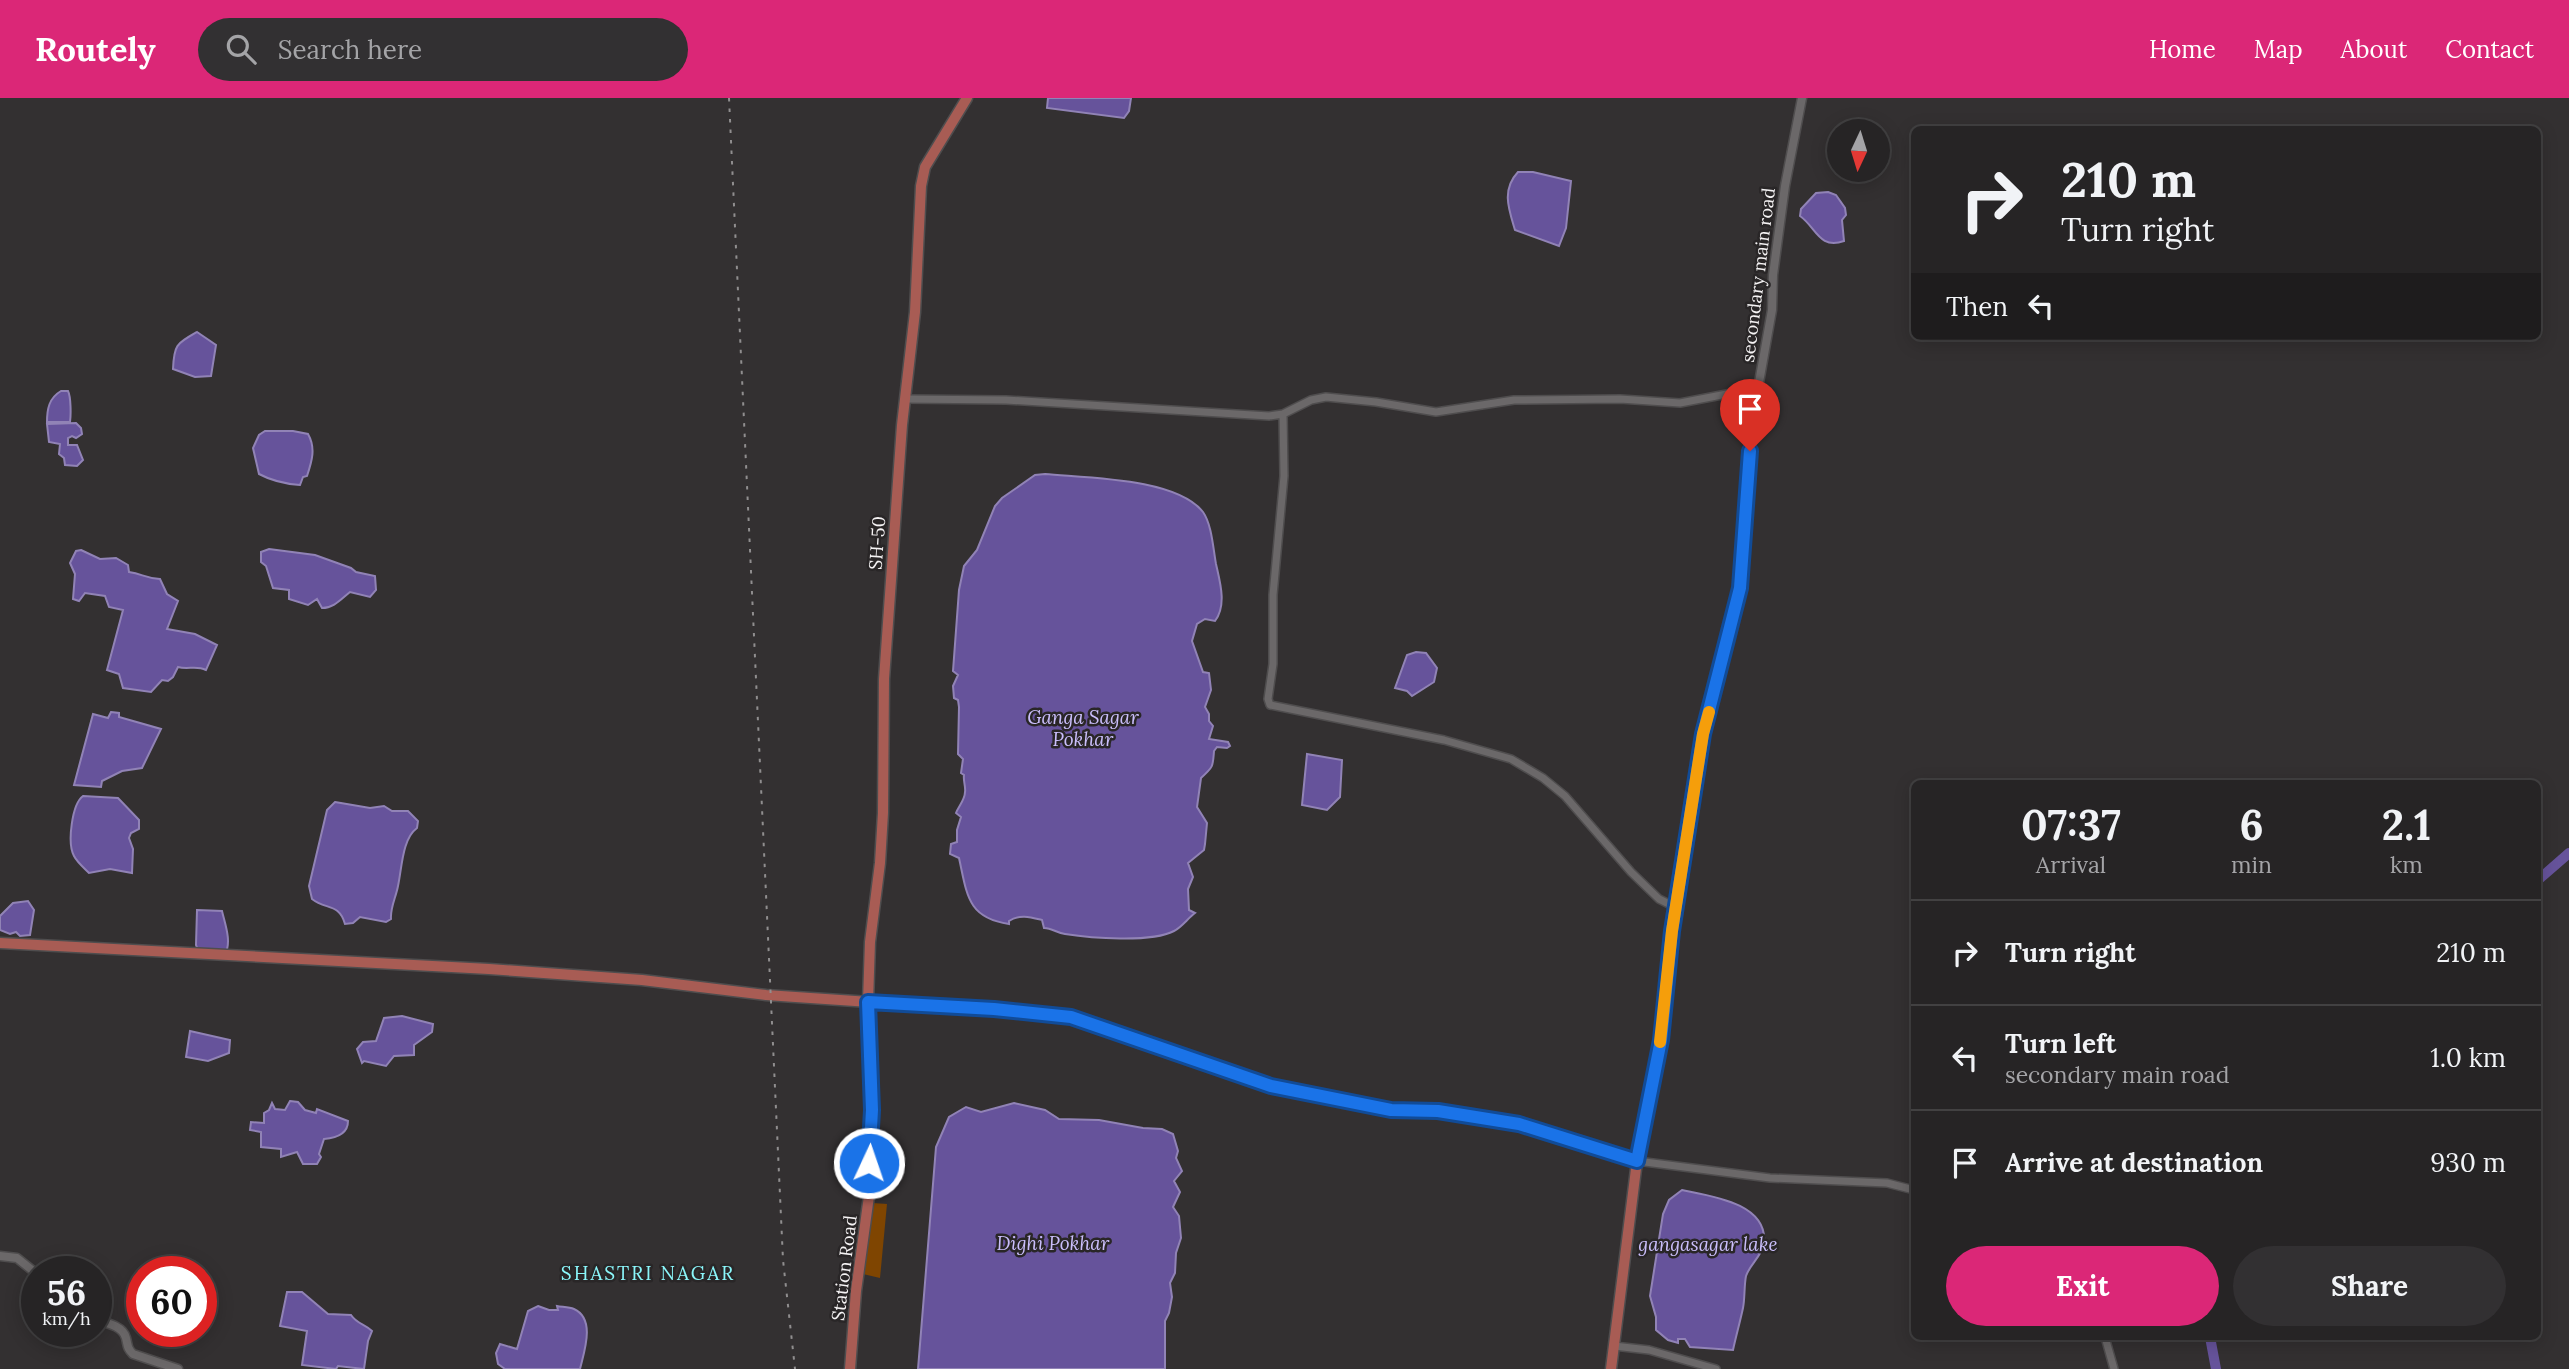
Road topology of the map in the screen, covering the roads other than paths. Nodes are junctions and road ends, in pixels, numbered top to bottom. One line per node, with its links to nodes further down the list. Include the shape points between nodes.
1 (967, 98): 4 (main road, SH-50, via 923,174)
2 (1802, 98): 3 (main road, secondary main road, via 1785,186 1772,310)
3 (1758, 388): 5 (street, via 1680,404 1527,399 1436,412 1326,397); 6 (main road, secondary main road, via 1740,588 1703,734)
4 (905, 399): 5 (street); 8 (main road, SH-50, via 884,679 883,813)
5 (1283, 414): 6 (street, via 1284,476 1273,595 1270,705 1444,740 1511,759 1565,796 1631,872)
6 (1676, 908): 9 (main road, secondary main road, via 1661,1040)
7 (0, 943): 8 (main road, via 489,969)
8 (868, 1002): 9 (main road, via 1071,1017 1271,1086 1391,1110 1438,1111 1510,1122); 17 (main road, Station Road, via 869,1196)
9 (1637, 1161): 10 (street, via 1770,1178 1888,1183); 15 (main road)
10 (1911, 1189)
11 (0, 1256): 12 (main road)
12 (21, 1261)
13 (112, 1325): 16 (main road, via 124,1333 133,1354)
14 (2106, 1340): 20 (street)
15 (1614, 1346): 18 (main road); 19 (street, via 1649,1350)
16 (178, 1369)
17 (850, 1369)
18 (1611, 1369)
19 (1716, 1369)
20 (2114, 1369)

